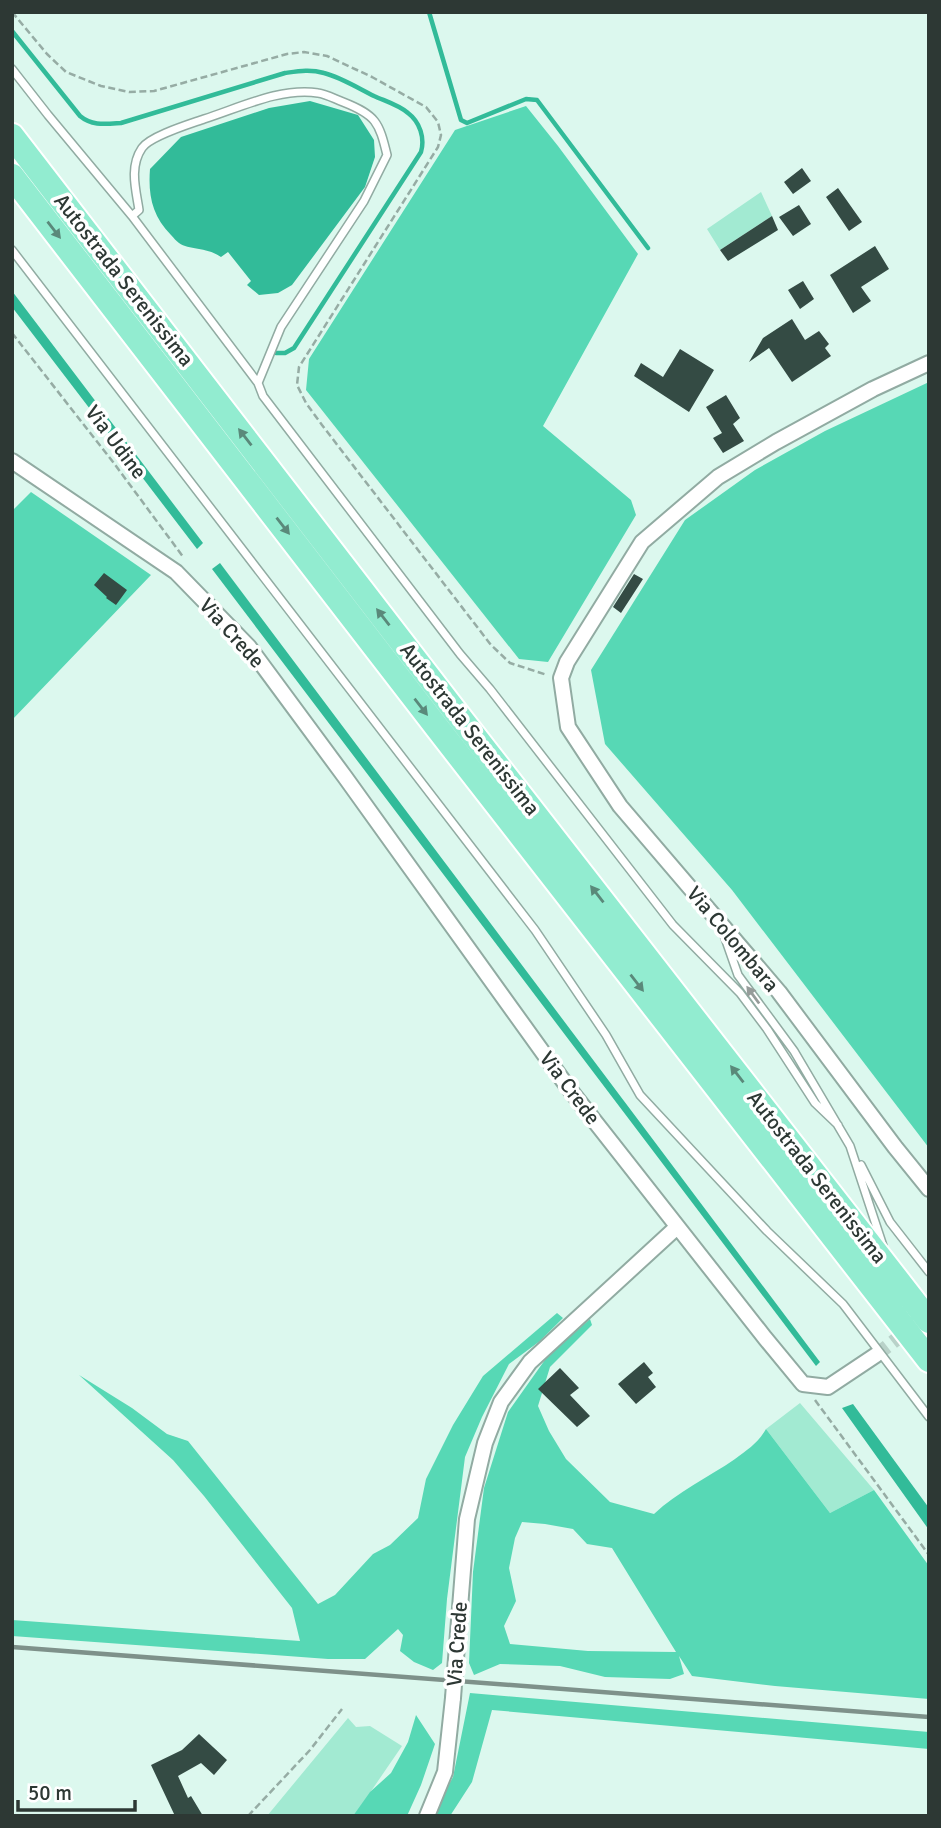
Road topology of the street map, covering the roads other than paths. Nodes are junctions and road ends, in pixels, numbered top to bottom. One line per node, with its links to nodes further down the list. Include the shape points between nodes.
1 (12, 69): 4 (lane)
2 (12, 136): 15 (highway, Autostrada Serenissima, one-way to 2)
3 (12, 176): 18 (highway, Autostrada Serenissima, one-way to 18)
4 (132, 216): 7 (lane); 7 (lane, via 139,210 136,161 143,146 170,131 294,91 319,93 360,109 379,126 387,155 364,201 281,327)
5 (12, 250): 19 (lane, via 536,930 640,1095 843,1304)
6 (929, 363): 9 (street, Via Colombara, via 776,442 718,477 663,523 642,542 561,678 568,727 620,806)
7 (258, 383): 10 (lane, via 263,396 460,654 673,925 740,993 815,1103)
8 (12, 461): 13 (street, Via Crede, via 176,572 248,648 567,1086)
9 (720, 923): 10 (lane, one-way to 9, via 794,1051 738,975); 12 (street, Via Colombara, via 779,992)
10 (838, 1125): 11 (lane)
11 (850, 1146): 14 (lane, via 890,1222); 15 (lane)
12 (929, 1189)
13 (677, 1227): 17 (street, via 803,1384 828,1387); 20 (street, Via Crede, bridge, via 530,1362 501,1402 485,1443 467,1519 445,1772)
14 (929, 1272)
15 (892, 1273): 16 (highway, Autostrada Serenissima)
16 (929, 1321)
17 (876, 1355)
18 (929, 1360)
19 (929, 1417)
20 (426, 1816)

